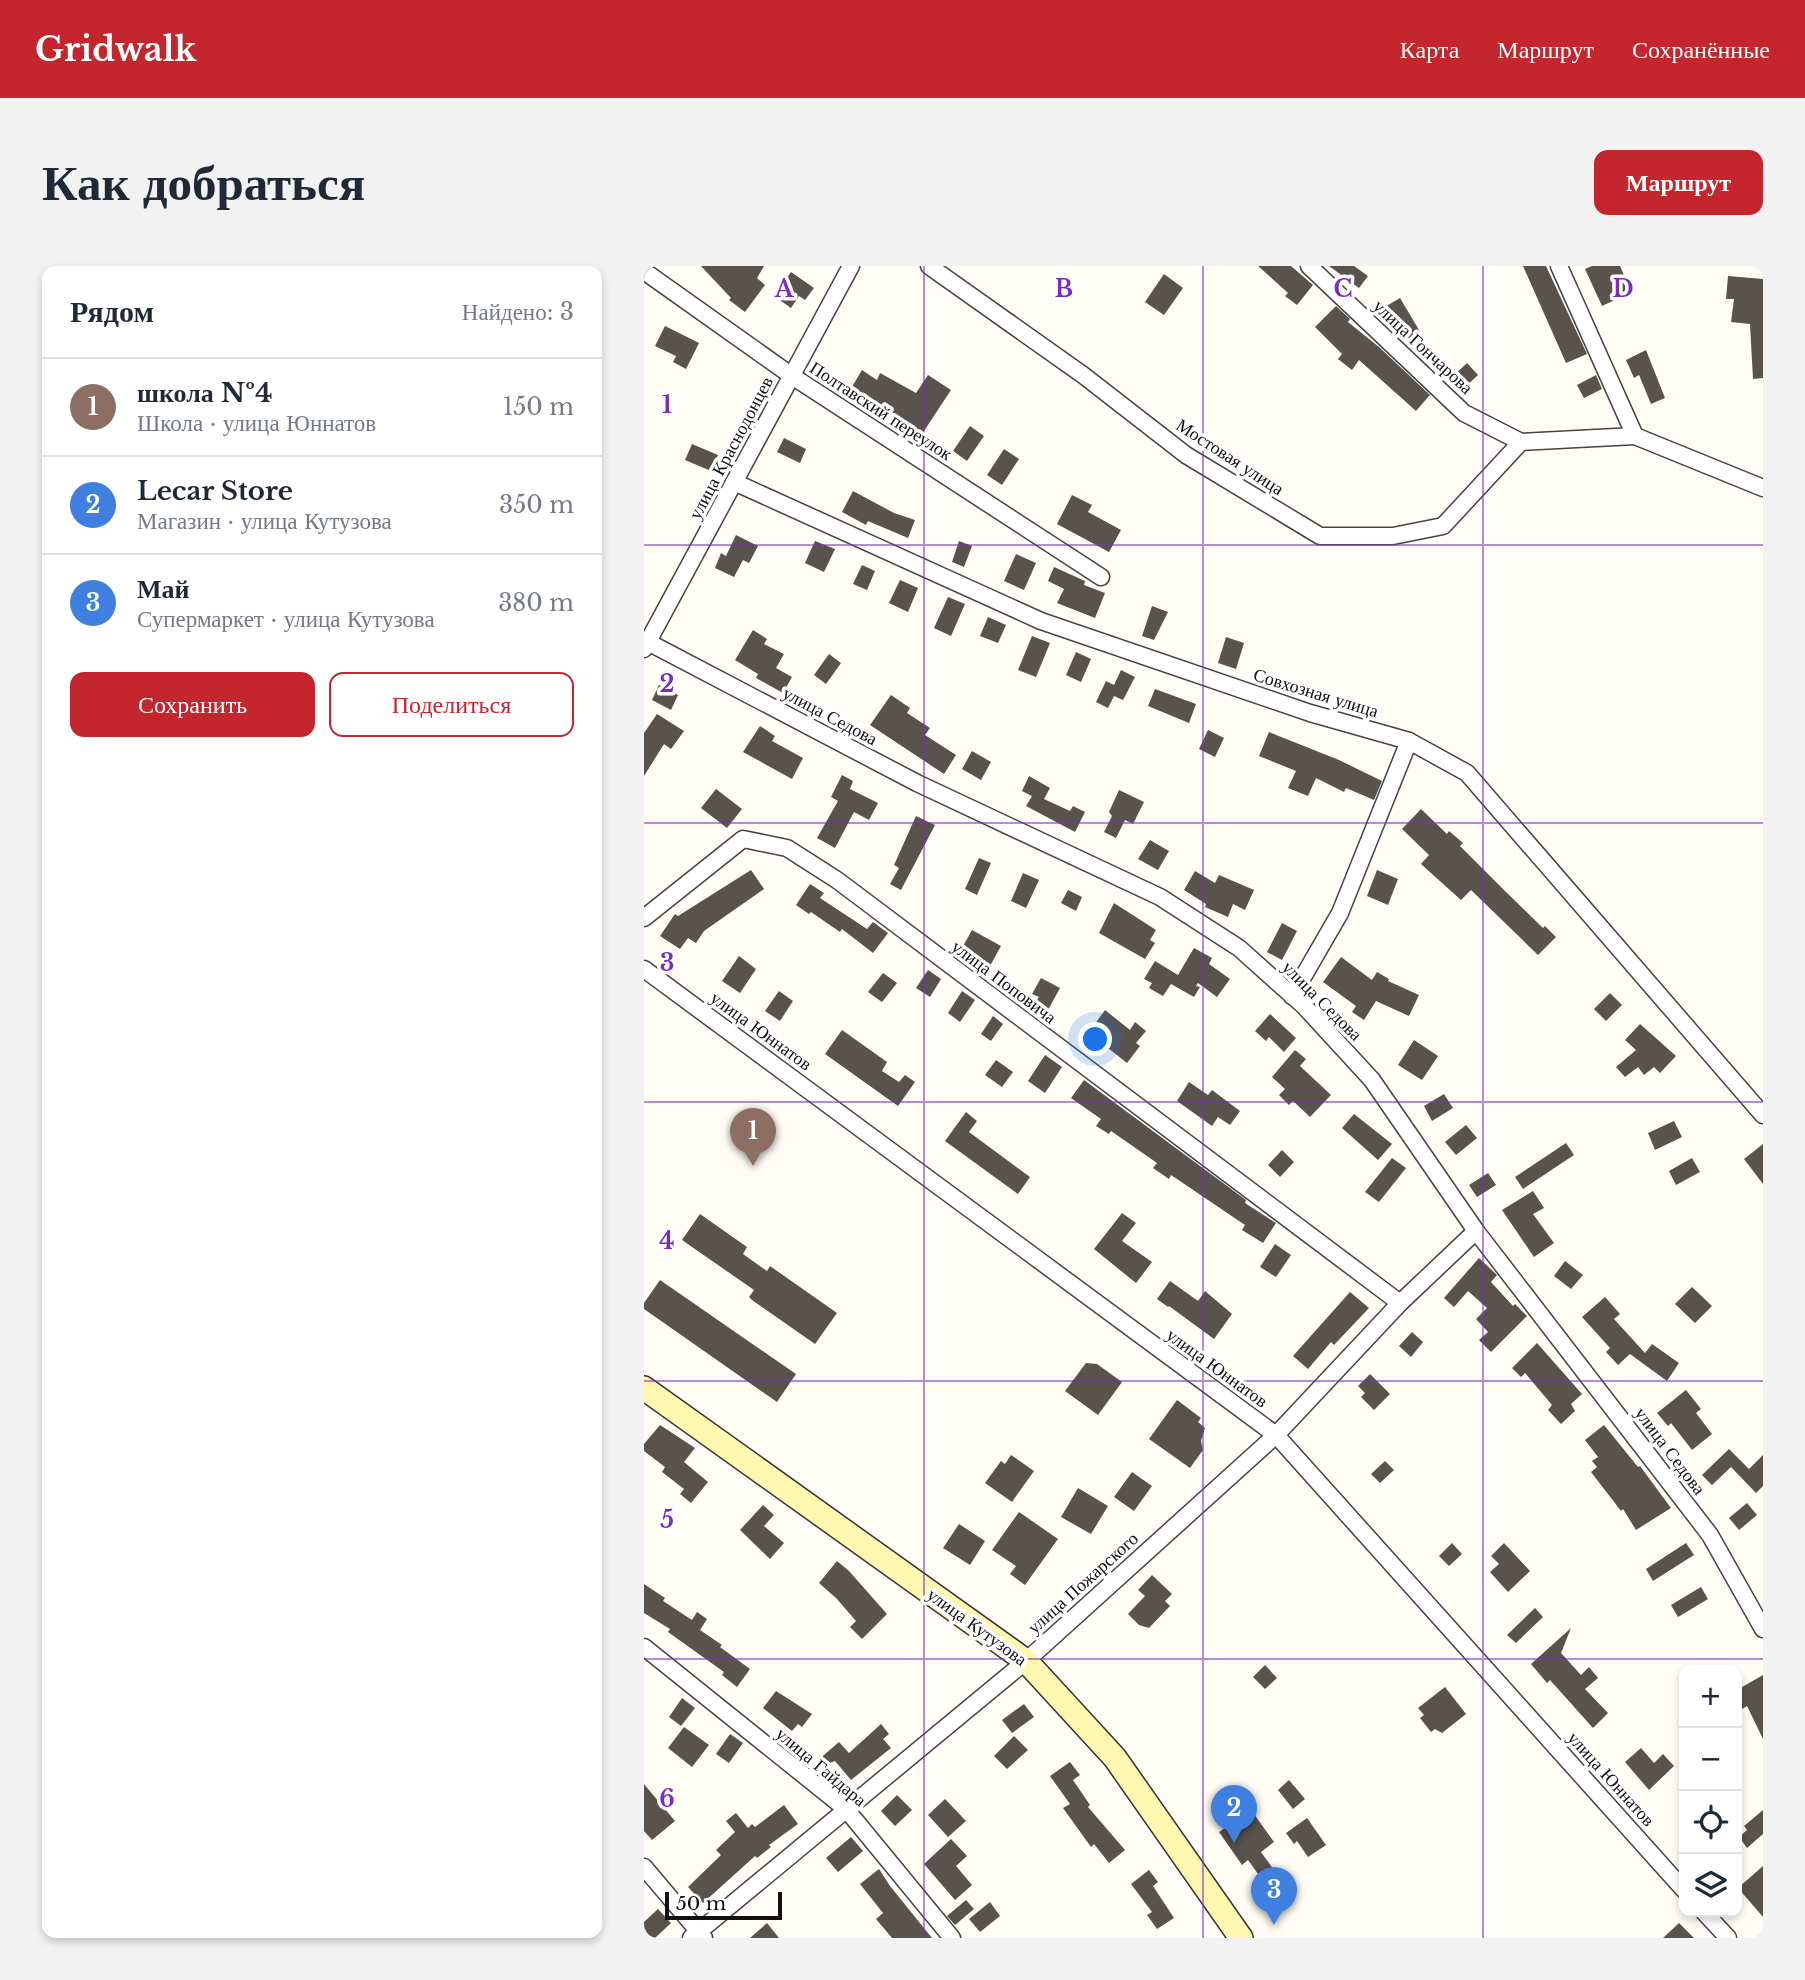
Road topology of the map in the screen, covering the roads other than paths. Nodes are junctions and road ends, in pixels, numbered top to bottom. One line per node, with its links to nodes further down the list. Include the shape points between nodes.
1 (851, 266): 6 (street, улица Краснодонцев)
2 (929, 266): 8 (street, Мостовая улица, via 1083,375 1186,456 1320,536 1393,536 1443,526)
3 (1309, 266): 8 (street, улица Гончарова, via 1464,413)
4 (1559, 266): 7 (street)
5 (644, 271): 6 (street, Полтавский переулок)
6 (792, 376): 9 (street, улица Краснодонцев); 11 (street, Полтавский переулок)
7 (1635, 436): 8 (street); 10 (street)
8 (1521, 442)
9 (734, 482): 12 (street, улица Краснодонцев); 13 (street, Совхозная улица, via 1041,621 1310,713)
10 (1763, 488)
11 (1101, 577)
12 (645, 643): 16 (street, улица Седова, via 917,783 1160,897 1239,948)
13 (1409, 741): 16 (street, via 1340,913); 17 (street, Совхозная улица, via 1467,774)
14 (644, 918): 19 (street, улица Поповича, via 743,839 787,848 837,880)
15 (644, 969): 21 (street, улица Юннатов)
16 (1292, 996): 18 (street, улица Седова, via 1373,1080)
17 (1763, 1115)
18 (1476, 1231): 19 (street, улица Пожарского); 22 (street, улица Седова, via 1710,1535)
19 (1401, 1303): 21 (street, улица Пожарского)
20 (644, 1388): 24 (main road, улица Кутузова)
21 (1276, 1435): 24 (street, улица Пожарского); 27 (street, улица Юннатов)
22 (1763, 1629)
23 (644, 1647): 25 (street, улица Гайдара)
24 (1026, 1661): 25 (street, улица Пожарского); 31 (main road, улица Кутузова, via 1115,1758)
25 (846, 1809): 29 (street, улица Пожарского); 30 (street, улица Гайдара)
26 (644, 1867): 29 (street)
27 (1679, 1884)
28 (1709, 1917): 32 (street)
29 (698, 1936)
30 (952, 1938)
31 (1241, 1938)
32 (1728, 1938)

